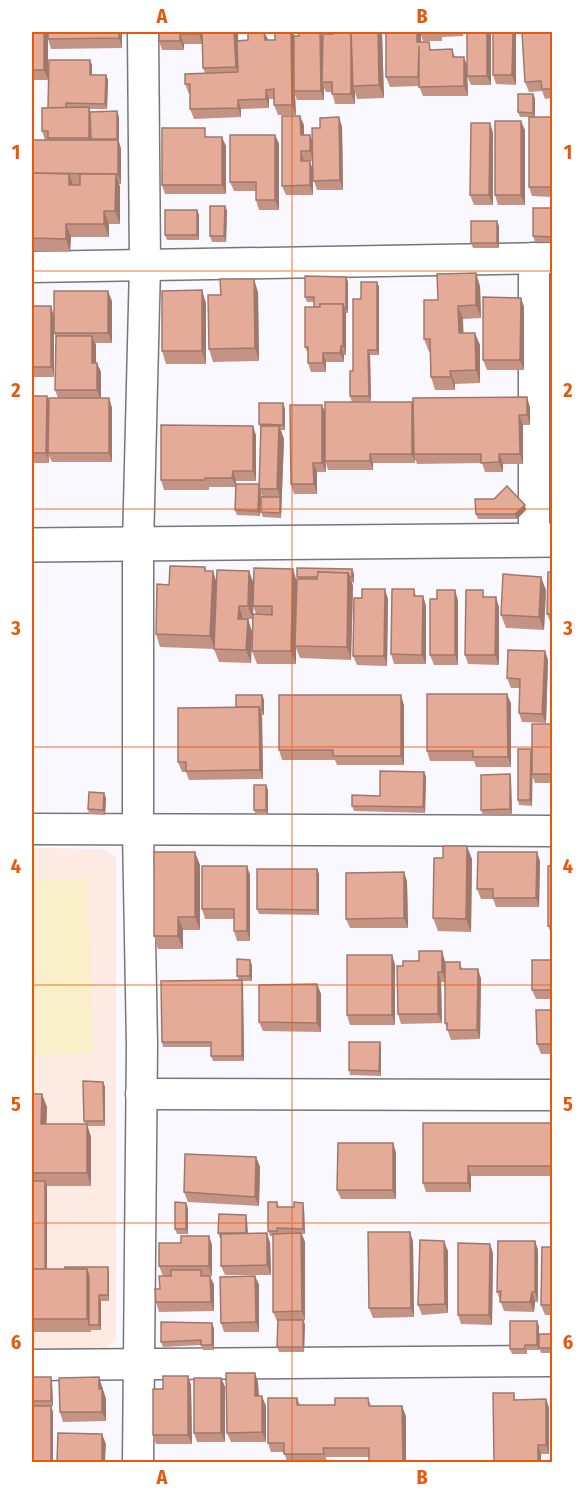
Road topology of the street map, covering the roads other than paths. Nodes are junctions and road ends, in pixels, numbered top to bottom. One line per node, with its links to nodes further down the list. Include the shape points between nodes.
1 (143, 32): 3 (street)
2 (543, 258): 3 (street); 5 (street)
3 (145, 265): 4 (street); 7 (street)
4 (32, 267)
5 (543, 540): 7 (street)
6 (32, 545): 7 (street)
7 (138, 545): 9 (street)
8 (32, 829): 9 (street)
9 (138, 830): 10 (street); 11 (street)
10 (552, 831)
11 (141, 1094): 12 (street); 15 (street)
12 (552, 1095)
13 (552, 1361): 15 (street)
14 (32, 1365): 15 (street)
15 (139, 1365): 16 (street)
16 (138, 1462)

